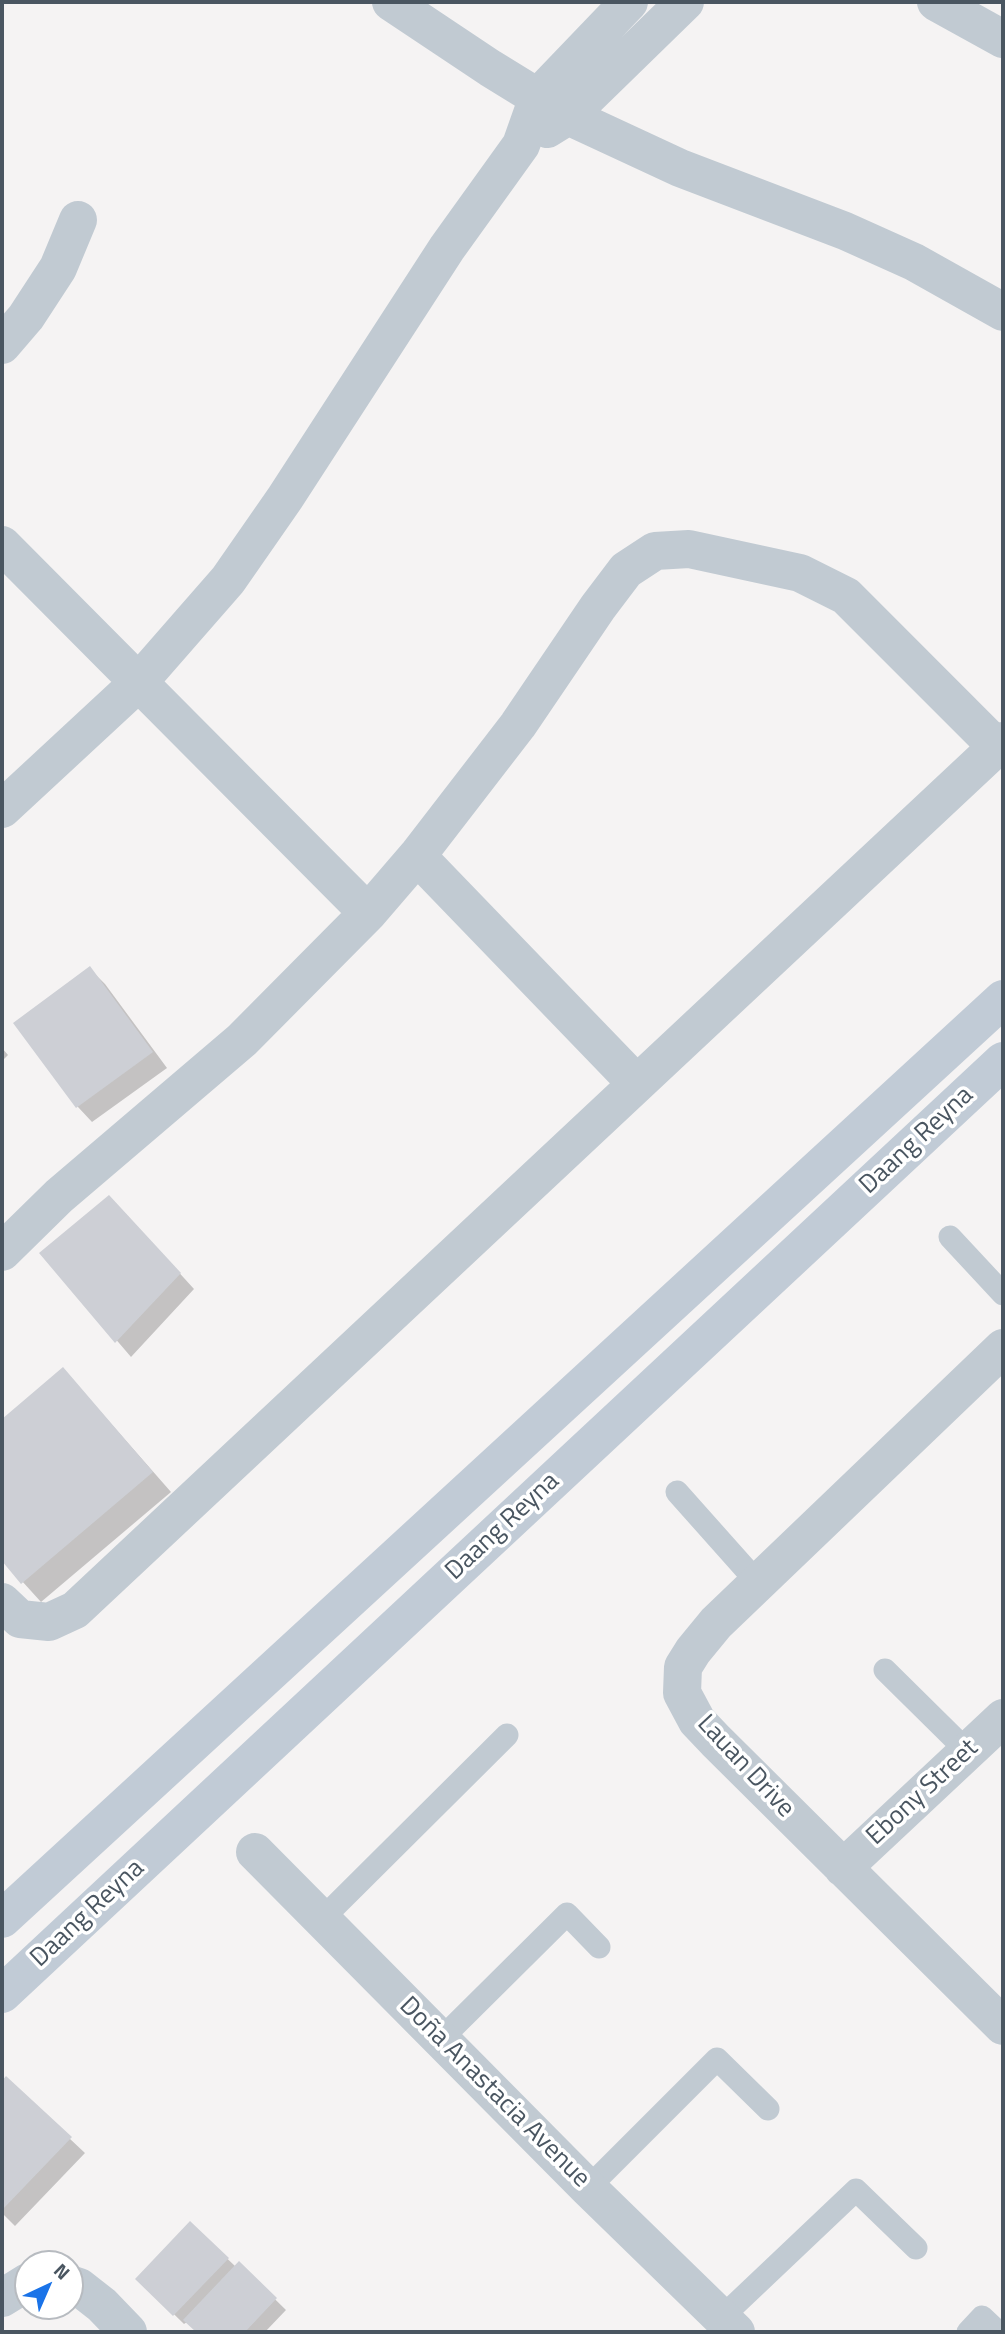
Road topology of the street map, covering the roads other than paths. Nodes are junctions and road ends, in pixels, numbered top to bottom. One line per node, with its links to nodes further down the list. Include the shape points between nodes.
1 (391, 2): 6 (street)
2 (629, 2): 6 (street)
3 (685, 2): 6 (street)
4 (936, 2): 5 (street)
5 (1003, 39)
6 (553, 107): 8 (street, via 680,168 915,262); 11 (street, via 447,248 228,580)
7 (78, 220): 9 (street, via 58,268)
8 (1003, 312)
9 (2, 345)
10 (2, 545): 11 (street)
11 (138, 683): 13 (street); 15 (street)
12 (1000, 744): 14 (street, via 846,596 800,573 689,549 655,551 626,570 519,725); 18 (street)
13 (2, 808)
14 (417, 856): 15 (street); 18 (street)
15 (368, 913): 20 (street, via 242,1040 59,1196)
16 (1003, 999): 30 (main road, Daang Reyna)
17 (1003, 1061): 31 (main road, Daang Reyna)
18 (636, 1083): 25 (street, via 75,1610 49,1622 20,1619)
19 (950, 1237): 21 (lane)
20 (2, 1252)
21 (1003, 1294)
22 (1003, 1348): 24 (street, Lauan Drive)
23 (677, 1492): 24 (lane)
24 (758, 1583): 33 (street, Lauan Drive, via 693,1651 683,1667 682,1693 697,1721)
25 (2, 1602)
26 (885, 1670): 29 (lane)
27 (1003, 1718): 29 (street, Ebony Street)
28 (507, 1735): 35 (lane)
29 (967, 1751): 33 (street, Ebony Street)
30 (152, 1779): 31 (main road); 34 (main road, Daang Reyna)
31 (190, 1818): 37 (main road, Daang Reyna)
32 (255, 1852): 35 (street, Doña Anastacia Avenue)
33 (843, 1868): 38 (street, Lauan Drive)
34 (2, 1919)
35 (321, 1920): 39 (street, Doña Anastacia Avenue)
36 (599, 1947): 39 (lane, via 567,1914)
37 (2, 1994)
38 (1003, 2026)
39 (441, 2039): 41 (street, Doña Anastacia Avenue)
40 (768, 2109): 41 (lane, via 717,2059)
41 (589, 2188): 44 (street, Doña Anastacia Avenue)
42 (916, 2248): 44 (lane, via 856,2190)
43 (84, 2291): 45 (street)
44 (728, 2325)
45 (128, 2332)
46 (968, 2332): 47 (lane, via 982,2317)
47 (998, 2332)

